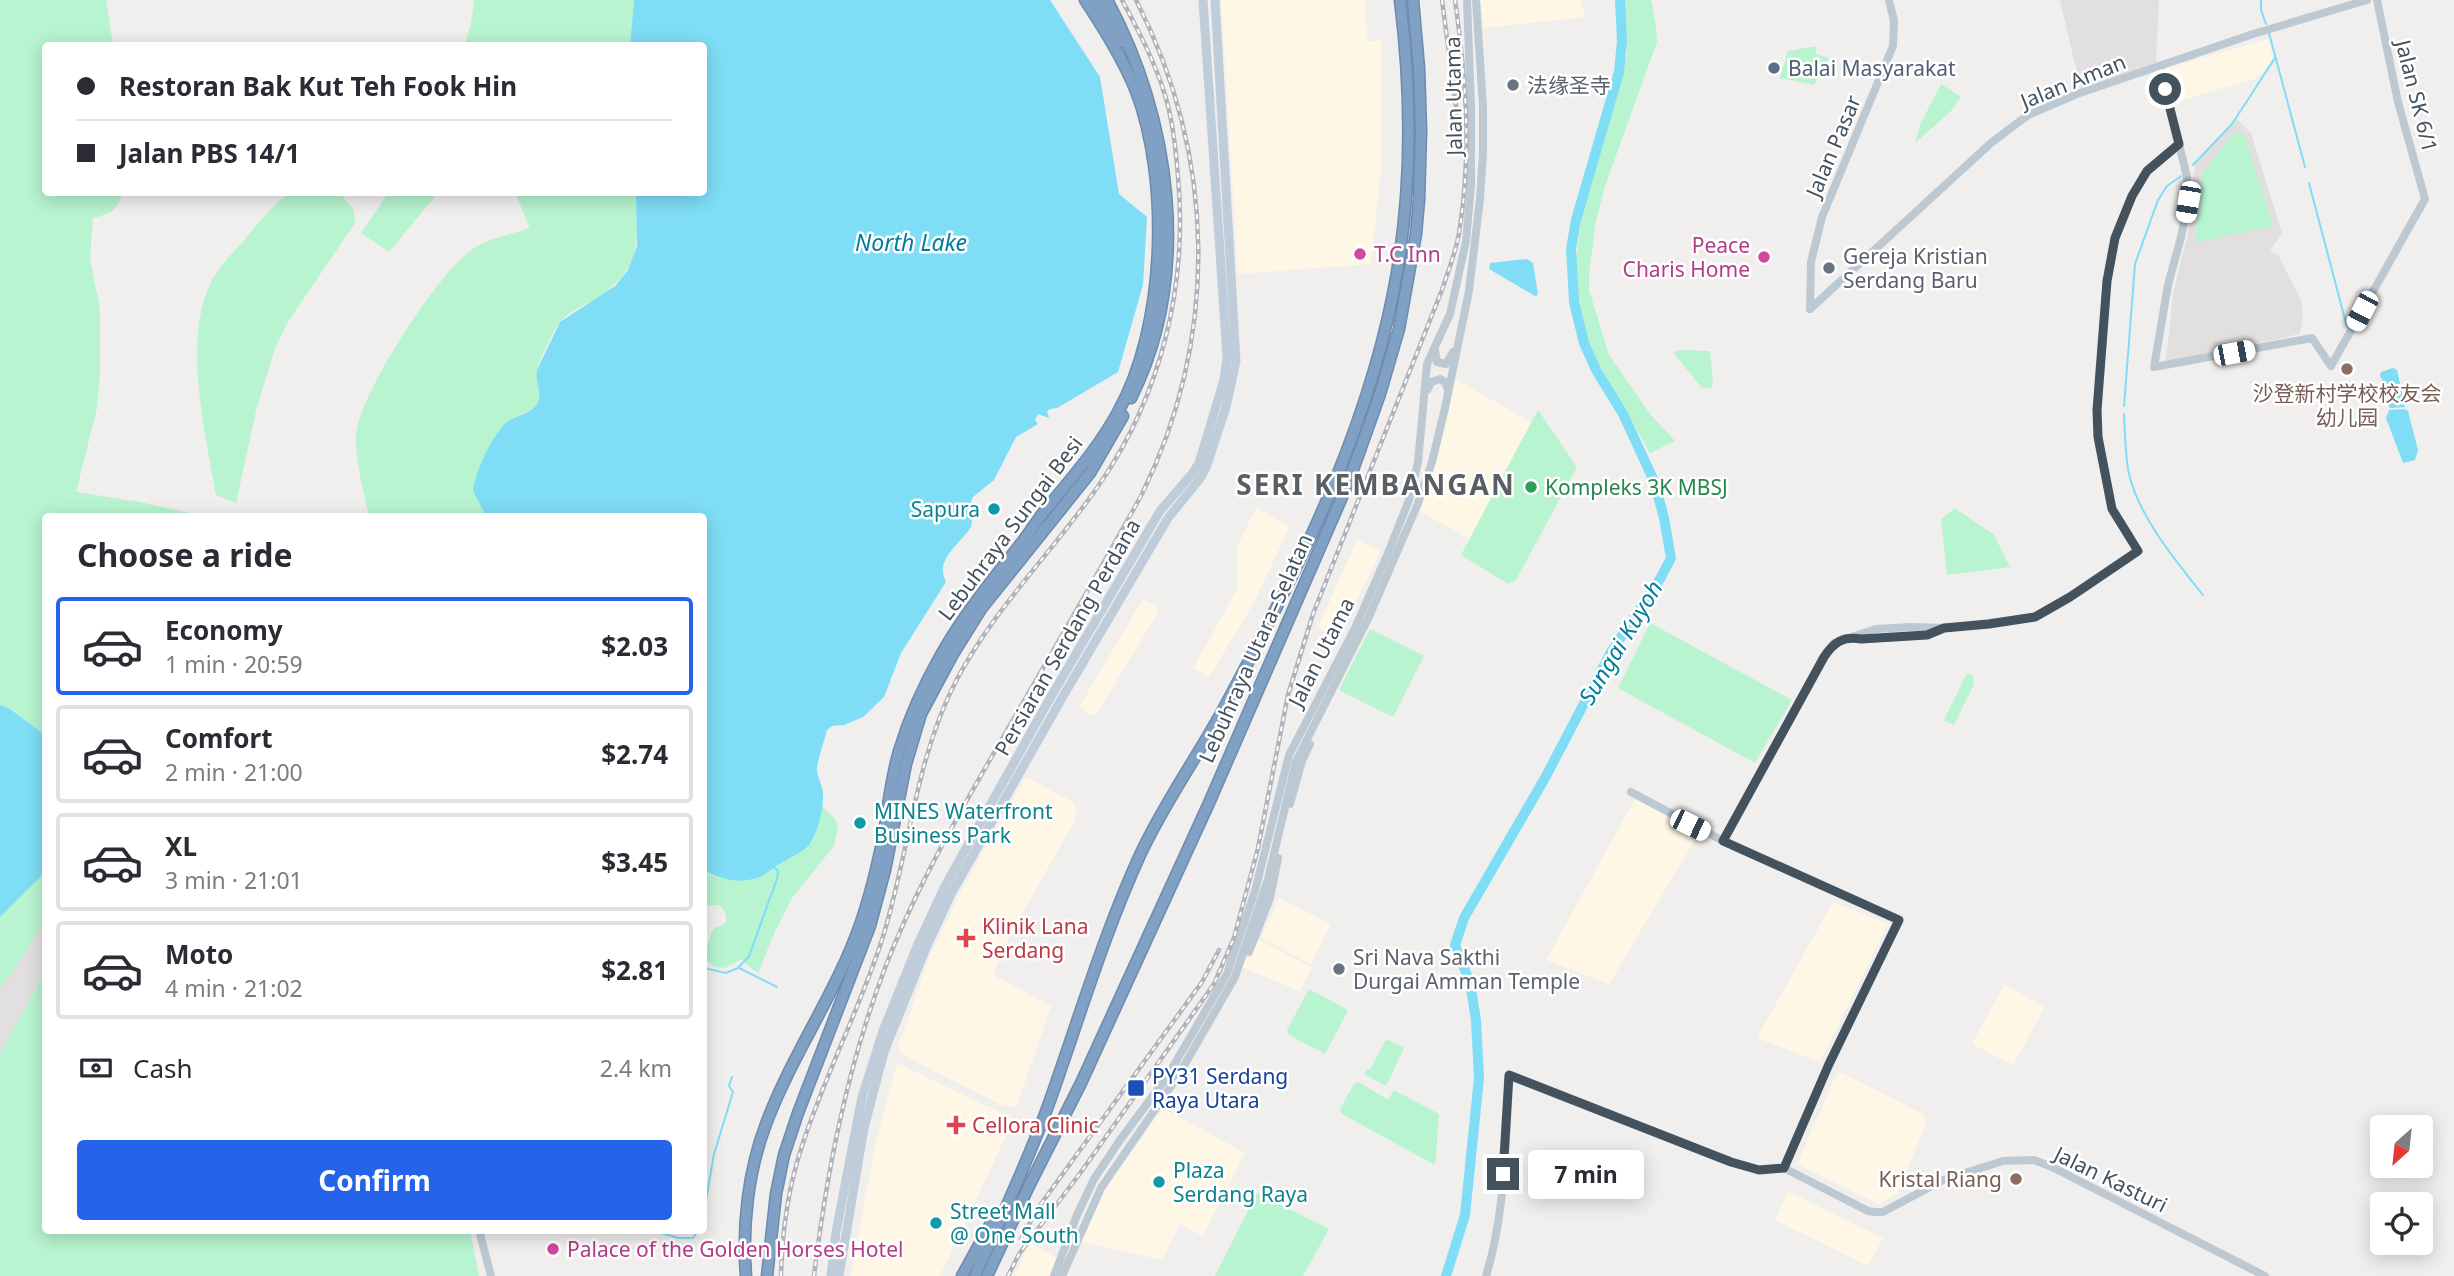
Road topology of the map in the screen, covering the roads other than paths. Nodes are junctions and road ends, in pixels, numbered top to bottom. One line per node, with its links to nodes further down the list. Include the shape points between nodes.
1 (1084, 0): 34 (highway, Lebuhraya Sungai Besi, via 1106,32 1136,93 1152,156 1158,250 1144,341 1117,414 1066,488 968,611 917,704 897,758 862,919 838,978 774,1104 760,1144 746,1227)
2 (1096, 0): 13 (highway, via 1123,44)
3 (1107, 0): 13 (highway, Lebuhraya Sungai Besi)
4 (1215, 0): 26 (main road, Persiaran Serdang Perdana, via 1234,379 1206,468 1168,518)
5 (1400, 0): 30 (highway, Lebuhraya Utara–Selatan, via 1408,120 1402,232 1393,296 1368,392 1326,504 1262,635 1140,854 1047,1110)
6 (1413, 0): 40 (highway, Lebuhraya Utara–Selatan, via 1420,93 1416,234 1399,329 1380,394 1349,481 1204,813)
7 (1467, 0): 19 (street, Jalan Utama, via 1471,186 1466,241 1450,314)
8 (1476, 0): 16 (street, Jalan Utama, via 1483,152)
9 (1889, 0): 17 (street, Jalan Pasar, via 1894,46 1822,217 1811,262)
10 (2367, 0): 14 (street, Jalan Aman)
11 (2377, 0): 15 (street, Jalan SK 6/1, via 2398,102 2425,199 2331,366 2312,338 2154,368 2188,202)
12 (1204, 1): 26 (main road, Persiaran Serdang Perdana, via 1227,331 1224,380 1199,463 1160,511)
13 (1133, 52): 35 (highway, Lebuhraya Sungai Besi, via 1159,140 1167,207 1167,257 1152,342 1140,382 1110,441 1080,486 981,609 921,714 870,926 784,1155)
14 (2160, 66): 15 (street); 17 (street, Jalan Aman, via 2028,115 1991,143)
15 (2179, 144): 23 (street, via 2139,183 2111,253 2097,410 2101,461 2112,509 2138,551 2035,617)
16 (1470, 277): 18 (street, Jalan Utama); 20 (street, via 1470,306)
17 (1810, 309)
18 (1458, 344): 19 (street, via 1442,364 1435,358); 20 (street, Jalan Utama)
19 (1435, 348): 21 (street, Jalan Utama, via 1427,364)
20 (1448, 390): 21 (street, via 1445,382 1435,380); 42 (street, Jalan Utama, via 1440,434 1417,506 1368,619 1296,761 1268,879 1240,966 1178,1076 1101,1188)
21 (1425, 402): 41 (street, Jalan Utama, via 1409,500 1355,628 1289,755 1232,962 1167,1077 1094,1180)
22 (1927, 627): 23 (street); 24 (street); 25 (street, via 1876,629)
23 (1944, 628): 24 (street, via 1927,635)
24 (1894, 637): 25 (street)
25 (1851, 638): 28 (street, via 1830,647)
26 (1035, 736): 31 (main road, Persiaran Serdang Perdana, via 937,902 891,1009 862,1097)
27 (1631, 792): 28 (street)
28 (1723, 841): 29 (street, via 1899,920)
29 (1784, 1168): 43 (street, via 1759,1170 1731,1162 1509,1075 1502,1187); 44 (street, Jalan Kasturi, via 1868,1211 1883,1212 1952,1176 2003,1161 2034,1160)
30 (1009, 1200): 38 (highway, via 994,1216); 39 (highway)
31 (841, 1233): 36 (main road, Persiaran Serdang Perdana); 37 (main road, Persiaran Serdang Perdana)
32 (480, 1234): 33 (street)
33 (491, 1276)
34 (746, 1276)
35 (767, 1276)
36 (831, 1276)
37 (839, 1276)
38 (962, 1276)
39 (975, 1276)
40 (987, 1276)
41 (1054, 1276)
42 (1062, 1276)
43 (1486, 1276)
44 (2265, 1276)

